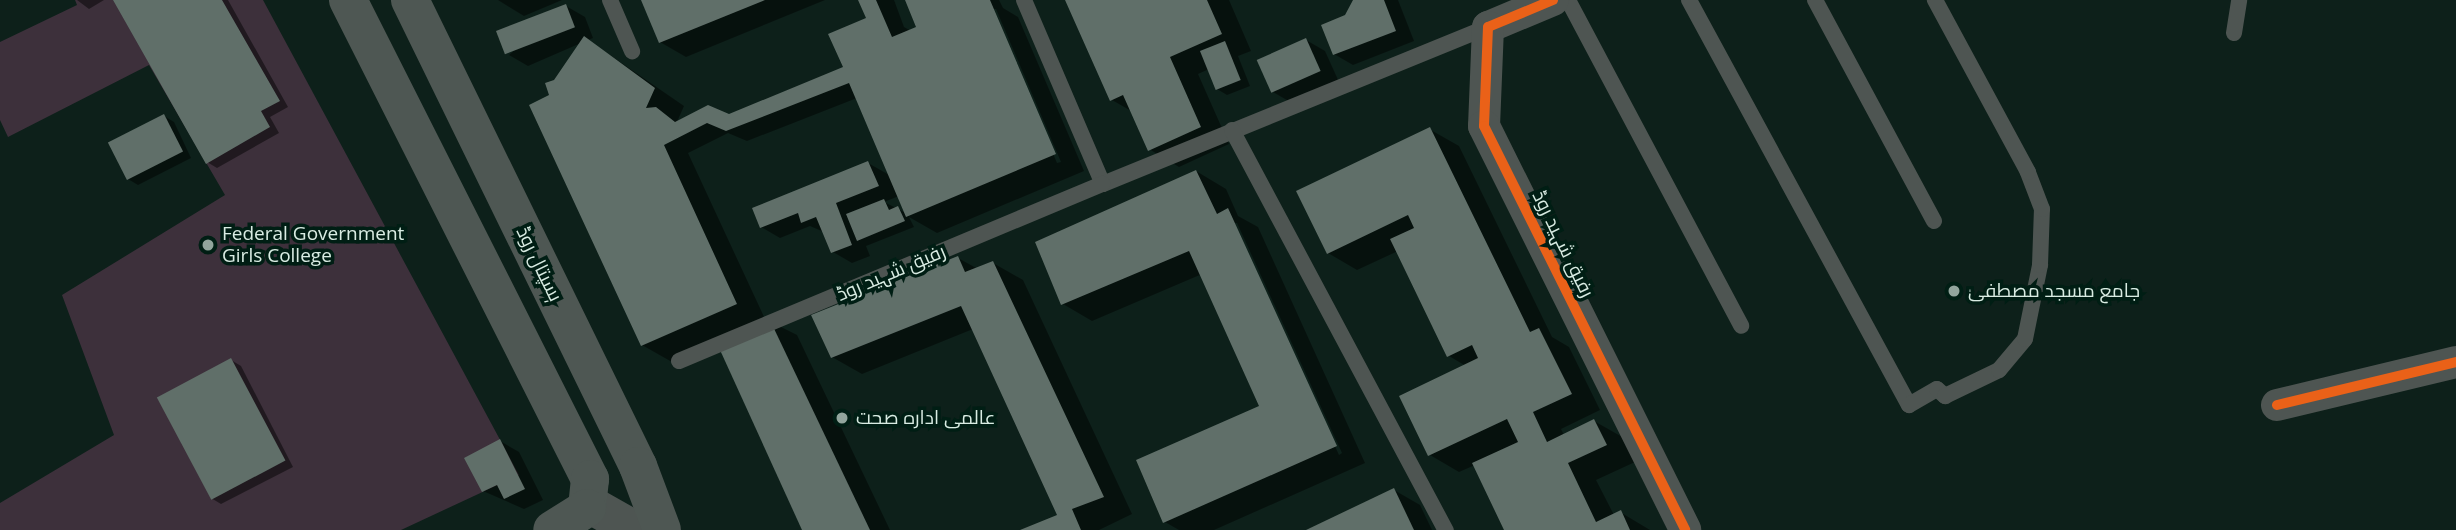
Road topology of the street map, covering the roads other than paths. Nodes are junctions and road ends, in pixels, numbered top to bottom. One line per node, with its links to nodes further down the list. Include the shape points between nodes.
1 (348, 0): 21 (main road, via 585,466 593,488)
2 (410, 0): 24 (main road, ہسپتال روڈ, via 638,466)
3 (610, 0): 13 (lane)
4 (1024, 0): 15 (lane)
5 (1553, 0): 11 (street)
6 (1568, 0): 17 (lane)
7 (1689, 0): 9 (lane, via 1909,405 1937,389 1945,397 1999,370 2025,340 2039,265 2042,209 2028,172)
8 (1815, 0): 16 (lane)
9 (1935, 0)
10 (2239, 0): 12 (lane)
11 (1488, 27): 14 (lane, رفیق شہید روڈ); 26 (street, رفیق شہید روڈ, via 1484,126)
12 (2234, 33)
13 (632, 51)
14 (1232, 130): 15 (lane, رفیق شہید روڈ); 25 (lane)
15 (1103, 184): 18 (lane, رفیق شہید روڈ)
16 (1934, 221)
17 (1741, 326)
18 (680, 361)
19 (2456, 362): 20 (street)
20 (2277, 405)
21 (589, 504): 22 (main road, via 583,513); 23 (street)
22 (551, 530)
23 (635, 530)
24 (662, 530)
25 (1446, 530)
26 (1685, 530)

